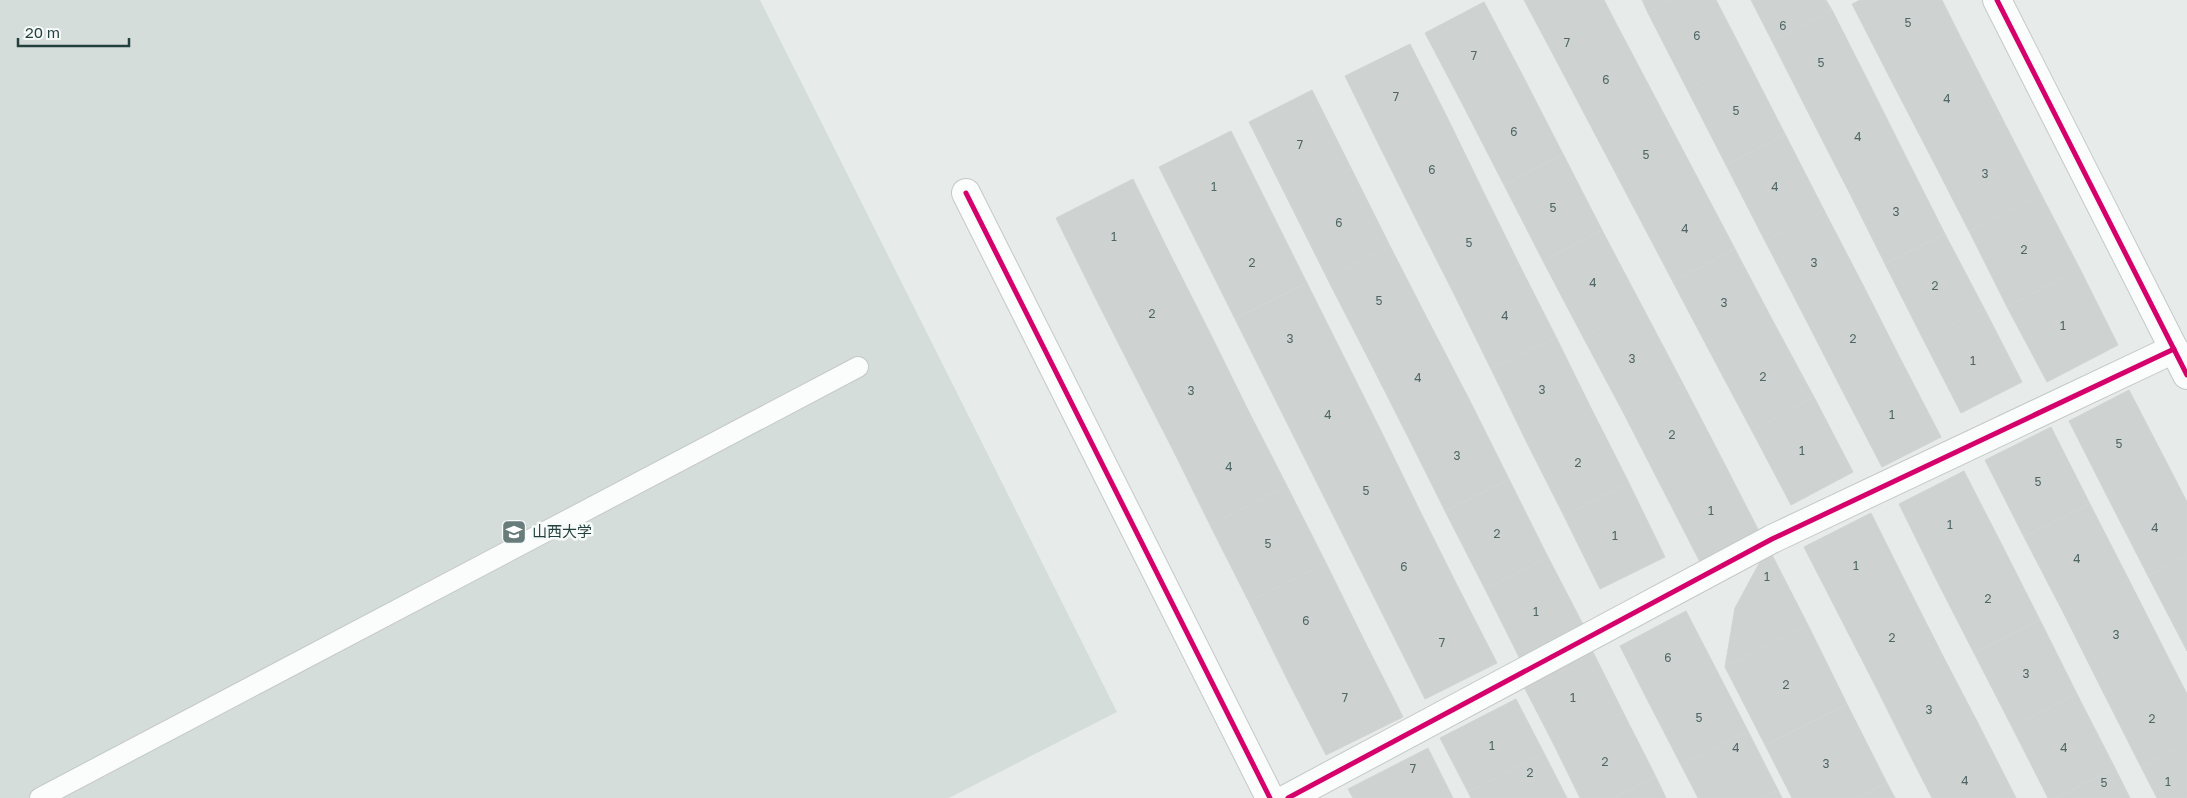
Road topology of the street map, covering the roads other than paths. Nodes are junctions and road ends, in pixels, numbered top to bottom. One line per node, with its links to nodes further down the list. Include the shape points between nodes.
1 (1997, 0): 3 (street)
2 (966, 193): 7 (street)
3 (2174, 349): 5 (street); 8 (street, via 1772,540)
4 (858, 367): 6 (lane)
5 (2187, 375)
6 (40, 798)
7 (1270, 798)
8 (1288, 798)

